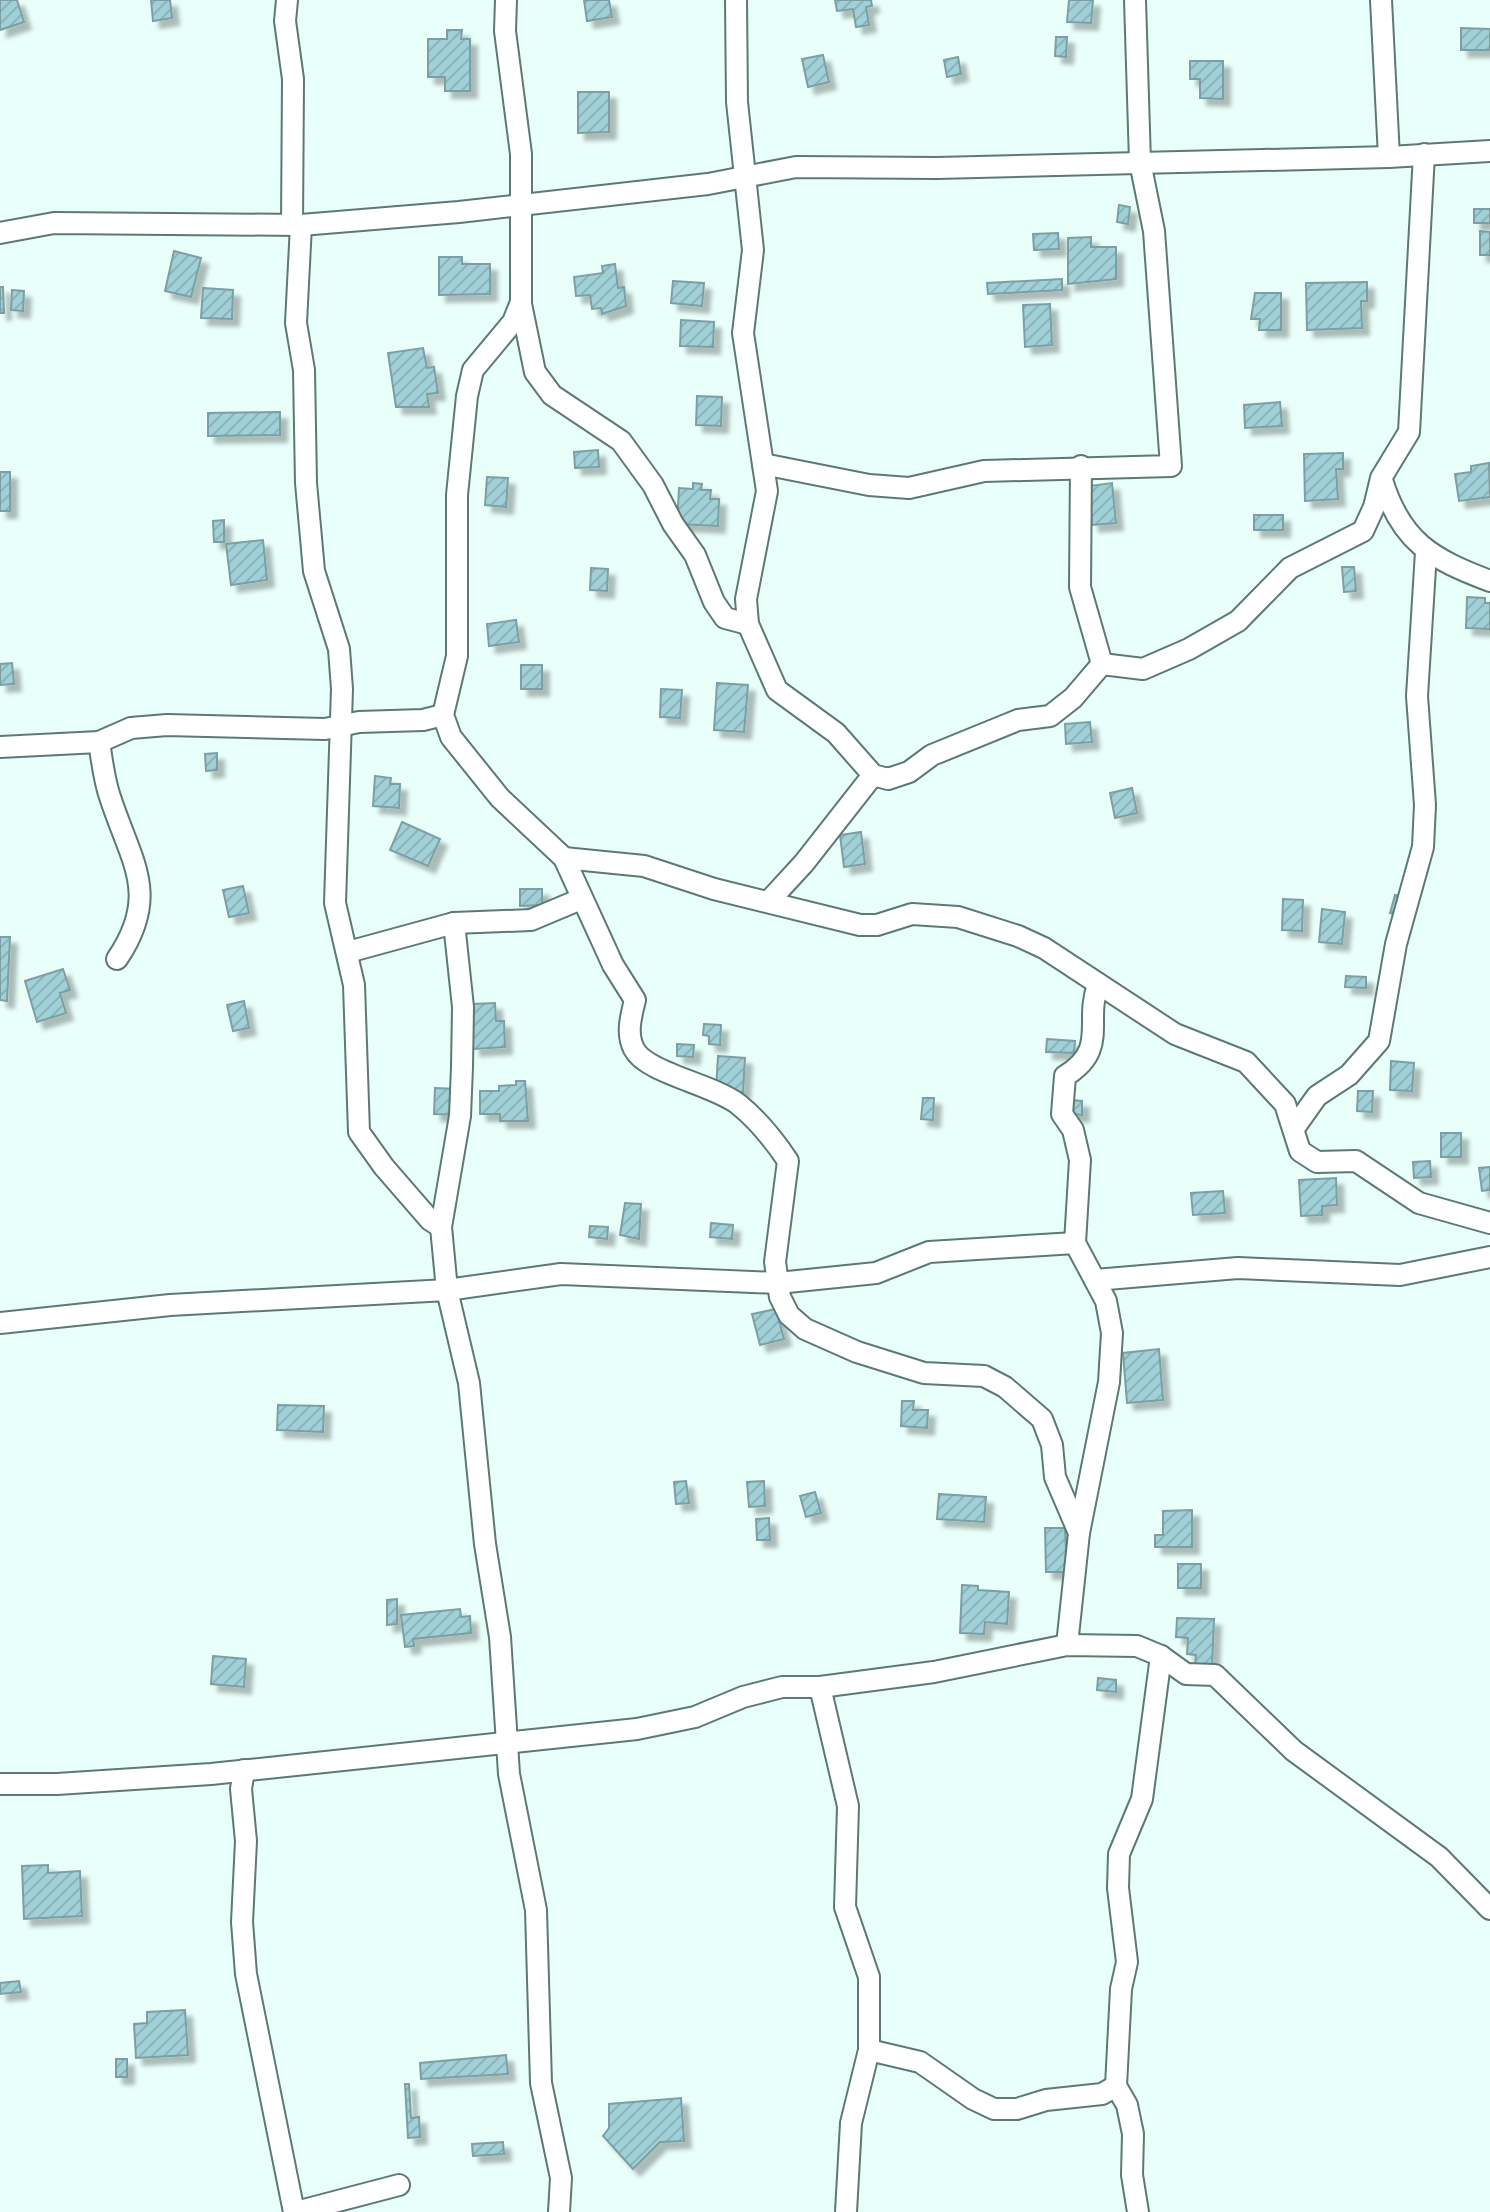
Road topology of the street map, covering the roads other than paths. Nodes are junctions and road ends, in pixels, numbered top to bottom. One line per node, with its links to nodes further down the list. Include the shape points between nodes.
1 (287, 0): 12 (street)
2 (506, 0): 11 (street)
3 (736, 0): 10 (street)
4 (1135, 0): 9 (street)
5 (1381, 0): 8 (street)
6 (1490, 151): 7 (street)
7 (1424, 154): 8 (street); 17 (street, via 1409,432)
8 (1389, 157): 9 (street)
9 (1140, 162): 10 (street, via 796,167); 16 (street, via 1154,231 1171,466)
10 (744, 177): 11 (street); 15 (street, via 753,250 743,333)
11 (522, 204): 12 (street); 14 (street)
12 (297, 225): 13 (street, via 54,223); 23 (street, via 296,323 307,416 309,523 314,571 339,649)
13 (0, 233)
14 (521, 302): 20 (street, via 535,372 552,395 621,441 695,555 725,618); 22 (street, via 513,322 473,370 467,396 457,495 457,656)
15 (763, 464): 16 (street, via 909,488 984,471); 20 (street, via 767,491 746,599)
16 (1081, 466): 21 (street, via 1080,587)
17 (1381, 478): 18 (street, via 1390,506); 21 (street, via 1363,531 1290,568 1238,621 1143,669)
18 (1426, 552): 19 (street); 34 (street, via 1417,696 1423,847 1396,944 1379,1041 1349,1075 1317,1096)
19 (1490, 581)
20 (748, 624): 26 (street, via 777,690 836,733)
21 (1102, 664): 26 (street, via 1050,716 1018,720 888,779)
22 (443, 715): 23 (street); 27 (street, via 451,737 500,798)
23 (341, 726): 24 (street, via 167,725 131,728); 31 (street, via 335,903)
24 (99, 742): 25 (street); 32 (street, via 109,794 141,889 136,931)
25 (0, 747)
26 (873, 775): 29 (street)
27 (564, 858): 28 (street); 29 (street, via 644,866)
28 (581, 899): 30 (street, via 531,920); 40 (street, via 635,1000 629,1027 634,1049 646,1063 737,1104 788,1161 775,1240)
29 (769, 901): 33 (street, via 860,925 912,914 958,917 1031,942)
30 (454, 923): 31 (street); 36 (street, via 463,1007 460,1116)
31 (348, 952): 36 (street, via 359,1132)
32 (117, 959)
33 (1098, 985): 34 (street, via 1175,1034 1246,1062 1285,1104); 37 (street, via 1095,1038 1081,1067 1065,1076 1062,1114 1073,1130 1080,1160)
34 (1295, 1127): 35 (street, via 1300,1151 1317,1162 1356,1161 1419,1203)
35 (1490, 1223)
36 (441, 1227): 41 (street)
37 (1075, 1243): 39 (street); 40 (street, via 929,1252 876,1273)
38 (1490, 1257): 39 (street, via 1400,1275 1238,1268)
39 (1095, 1280): 43 (street, via 1106,1301 1112,1333 1109,1382)
40 (778, 1283): 41 (street, via 561,1274); 43 (street, via 789,1315 829,1342 924,1373 984,1376 1024,1403 1042,1419 1052,1445 1055,1477)
41 (447, 1290): 42 (street, via 170,1305); 47 (street, via 469,1383 500,1637)
42 (0, 1323)
43 (1079, 1533): 44 (street)
44 (1067, 1645): 45 (street, via 1137,1646); 46 (street, via 934,1672)
45 (1161, 1656): 50 (street, via 1186,1674 1215,1675 1294,1751 1439,1857); 52 (street, via 1142,1799 1119,1854 1127,1962)
46 (820, 1687): 47 (street, via 782,1687 695,1717 637,1729); 51 (street, via 848,1806 845,1907 867,1964)
47 (507, 1743): 48 (street); 55 (street, via 536,1910 541,2083 561,2178)
48 (244, 1770): 49 (street); 54 (street, via 246,1974)
49 (0, 1784)
50 (1490, 1909)
51 (869, 2050): 52 (street, via 920,2062 994,2109 1102,2094); 56 (street, via 851,2123)
52 (1116, 2086): 57 (street, via 1127,2105 1133,2134)
53 (399, 2185): 54 (street)
54 (295, 2212)
55 (559, 2212)
56 (846, 2212)
57 (1138, 2212)

